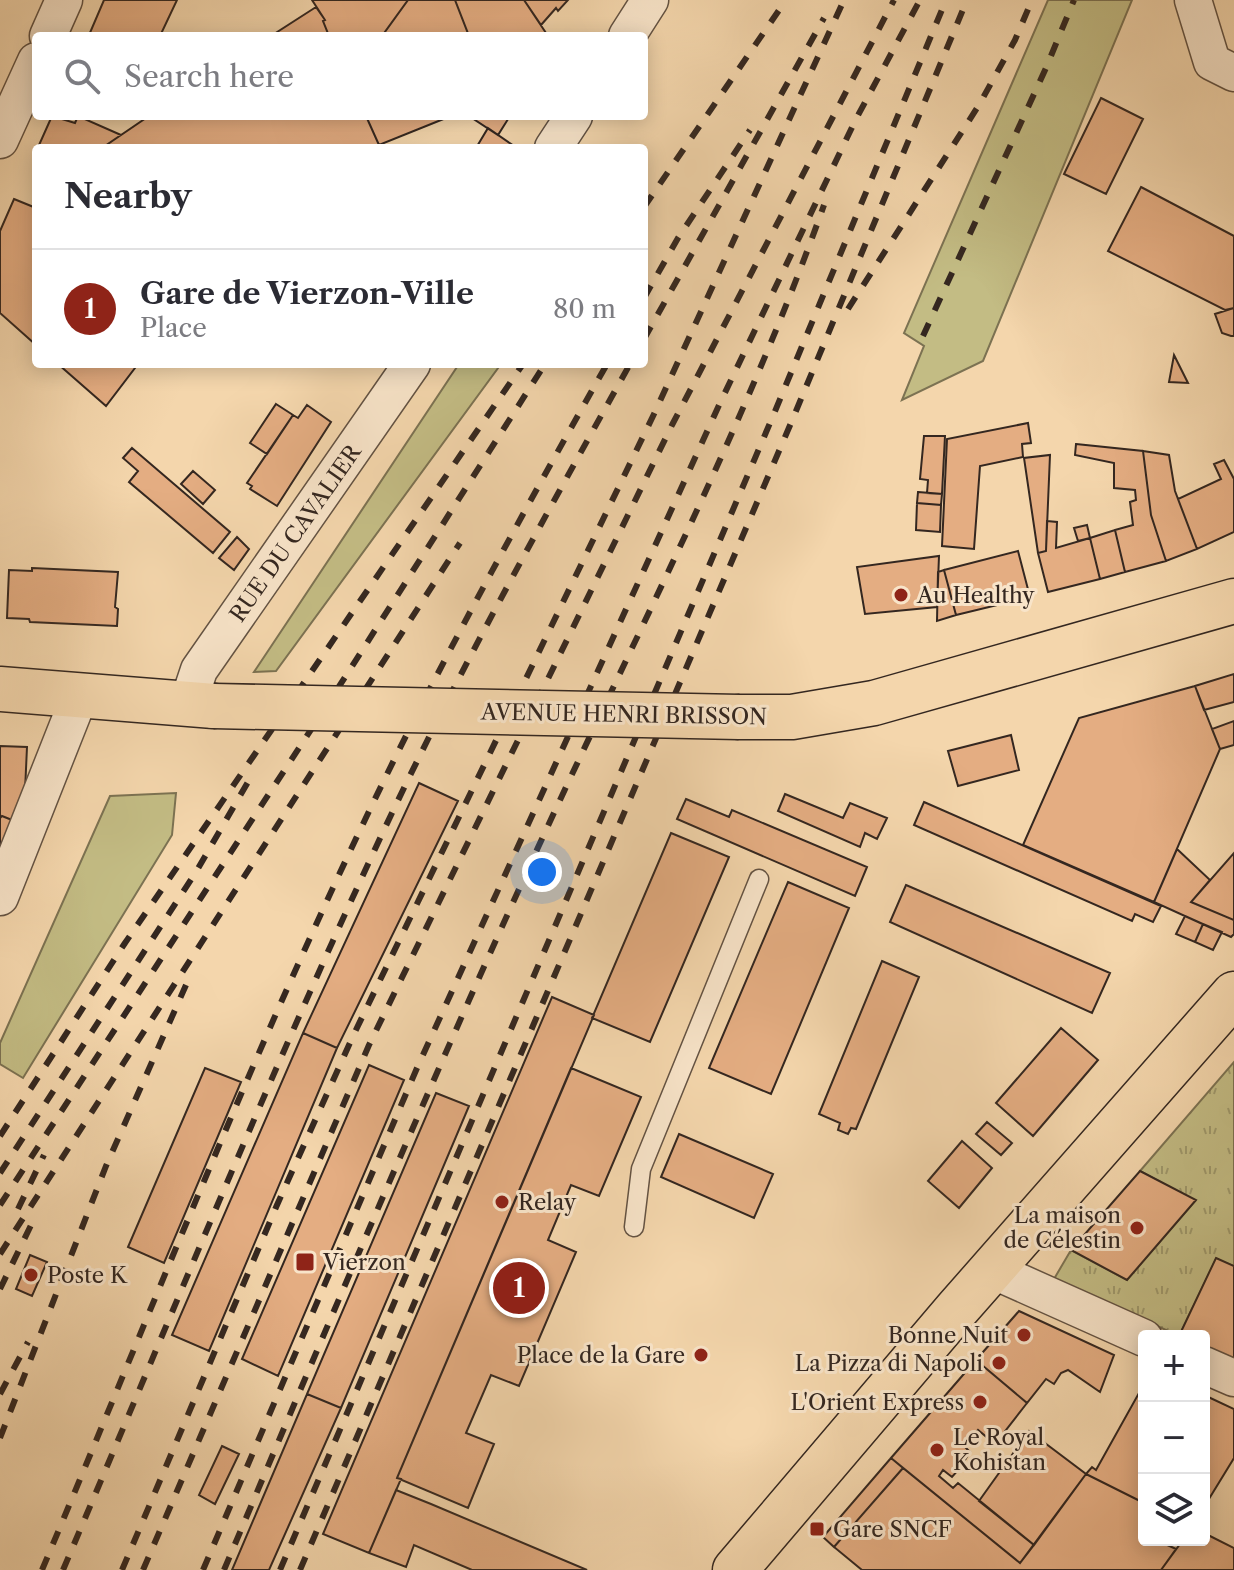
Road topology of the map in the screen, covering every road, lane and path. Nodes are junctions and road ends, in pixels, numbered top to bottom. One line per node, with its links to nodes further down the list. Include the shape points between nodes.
1 (64, 0): 4 (street)
2 (650, 0): 5 (street)
3 (1193, 0): 7 (street, via 1212,62)
4 (50, 32)
5 (630, 32)
6 (32, 70): 9 (street)
7 (1234, 73)
8 (571, 120): 10 (street)
9 (0, 140)
10 (556, 144)
11 (409, 368): 15 (street, RUE DU CAVALIER, via 199,670)
12 (1234, 601): 15 (main road, AVENUE HENRI BRISSON, bridge, via 874,703 792,717)
13 (0, 689): 14 (main road, AVENUE HENRI BRISSON)
14 (80, 695): 15 (main road, AVENUE HENRI BRISSON); 17 (street)
15 (201, 706)
16 (759, 879): 19 (lane, via 641,1169)
17 (0, 897)
18 (1234, 994): 20 (main road)
19 (634, 1227)
20 (992, 1270): 21 (street); 24 (main road)
21 (1138, 1335)
22 (1210, 1368): 23 (street)
23 (1234, 1378)
24 (735, 1570)

